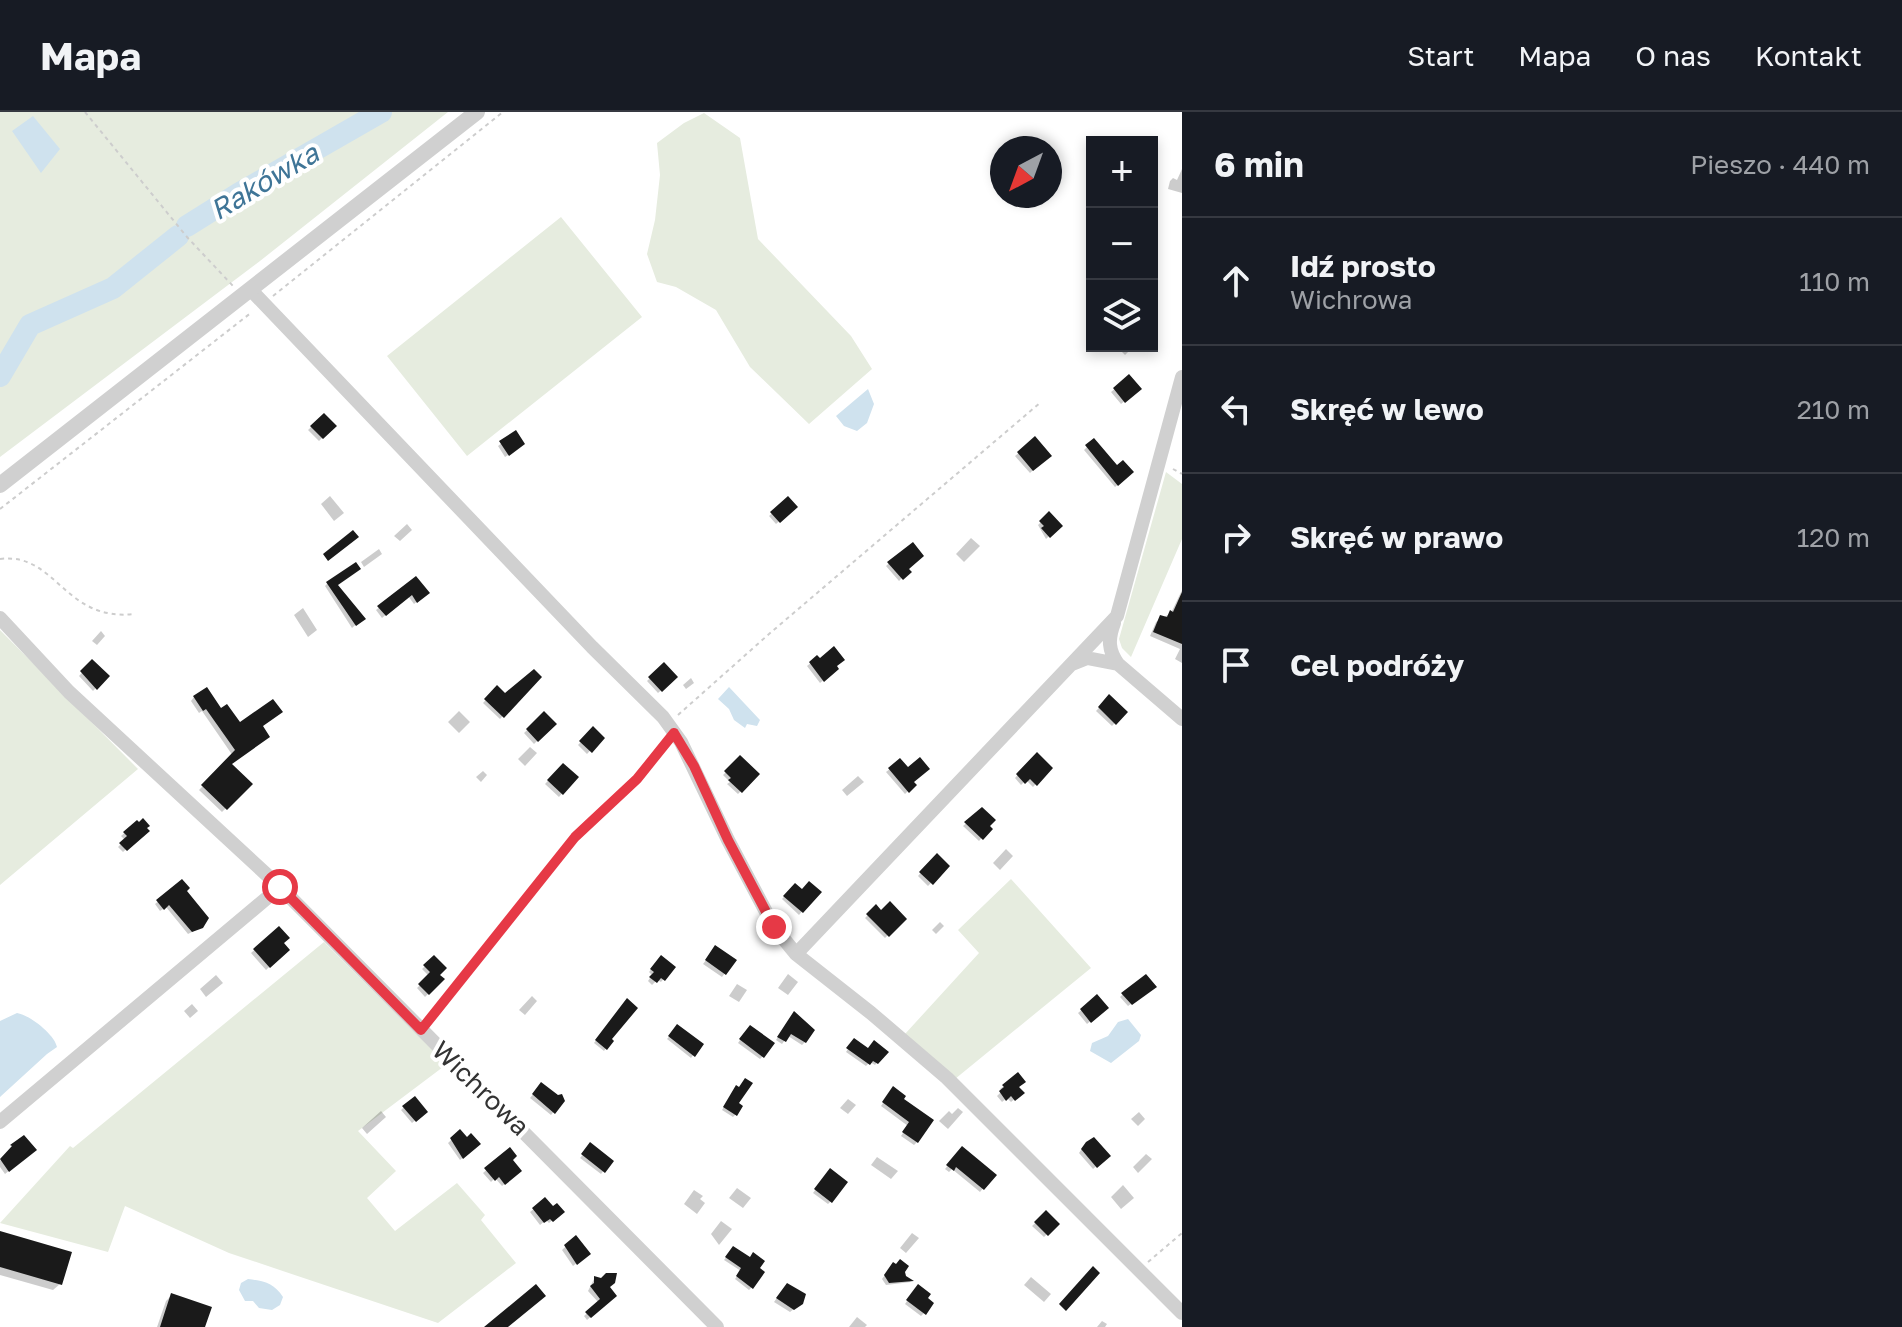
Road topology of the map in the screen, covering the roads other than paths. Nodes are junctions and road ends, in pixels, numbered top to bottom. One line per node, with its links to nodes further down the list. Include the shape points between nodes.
1 (477, 112): 2 (street)
2 (244, 293): 4 (street); 11 (street, via 671,728 754,891)
3 (1182, 377): 5 (street)
4 (0, 485)
5 (1117, 616): 7 (street, via 1109,638); 8 (street)
6 (0, 618): 10 (street, Wichrowa, via 69,692)
7 (1118, 664): 8 (street, via 1087,658); 9 (street)
8 (1070, 665): 11 (street)
9 (1182, 719)
10 (280, 887): 12 (street); 14 (street, Wichrowa)
11 (796, 954): 13 (street, via 947,1078)
12 (0, 1122)
13 (1182, 1313)
14 (717, 1327)

